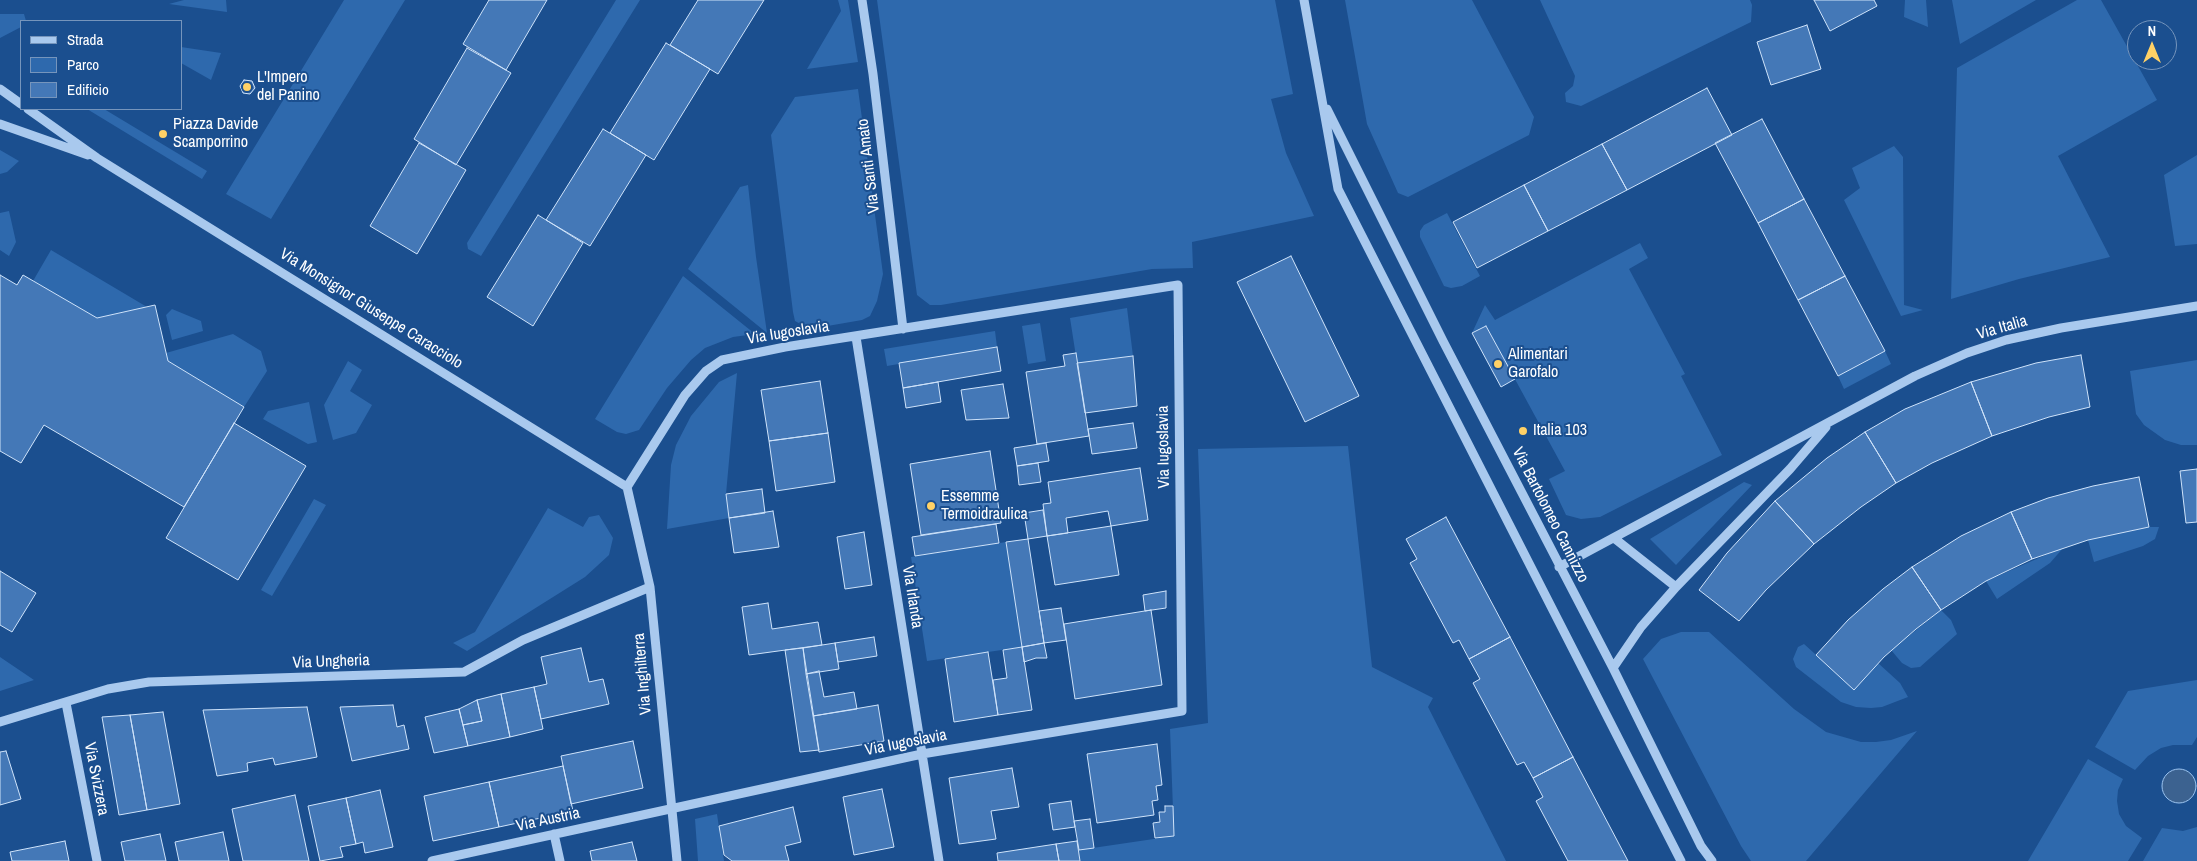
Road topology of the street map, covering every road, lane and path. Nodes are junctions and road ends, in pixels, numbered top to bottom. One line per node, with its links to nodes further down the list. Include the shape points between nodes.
1 (862, 0): 10 (street, Via Santi Amato)
2 (1304, 0): 4 (street, Via Bartolomeo Cannizzo)
3 (0, 89): 5 (street)
4 (1324, 101): 15 (street, Via Bartolomeo Cannizzo); 29 (street, Via Bartolomeo Cannizzo, via 1338,189)
5 (20, 103)
6 (29, 110): 8 (street)
7 (0, 124): 8 (street)
8 (97, 158): 13 (street, Via Monsignor Giuseppe Caracciolo)
9 (2197, 306): 12 (street, Via Italia, via 2006,340 1915,376)
10 (903, 329): 11 (street, Via Iugoslavia); 21 (street, Via Iugoslavia, via 1178,285 1182,710)
11 (856, 337): 13 (street, Via Iugoslavia, via 722,360 706,371 685,395); 21 (street, Via Irlanda)
12 (1830, 422): 14 (street, Via Italia); 17 (street, via 1790,470)
13 (627, 487): 16 (street, Via Inghilterra)
14 (1614, 538): 15 (street, Via Italia); 17 (street)
15 (1559, 567): 18 (street, Via Bartolomeo Cannizzo)
16 (650, 587): 19 (street, Via Ungheria, via 523,640 464,672 149,682 108,689); 22 (street, Via Inghilterra)
17 (1676, 587): 18 (street, via 1641,627)
18 (1613, 668): 30 (street, Via Bartolomeo Cannizzo, via 1701,846)
19 (66, 703): 20 (street, Via Ungheria); 24 (street, Via Svizzera)
20 (0, 722)
21 (922, 754): 22 (street, Via Iugoslavia); 28 (street, Via Irlanda)
22 (671, 809): 23 (street, Via Austria); 27 (street, Via Inghilterra)
23 (554, 834): 25 (street, Via Austria); 26 (street)
24 (97, 861)
25 (432, 861)
26 (560, 861)
27 (677, 861)
28 (939, 861)
29 (1681, 861)
30 (1712, 861)

